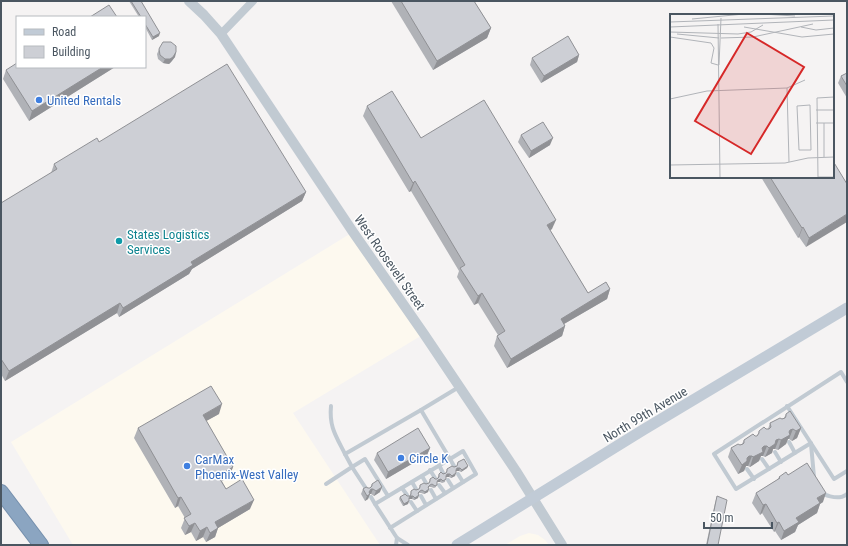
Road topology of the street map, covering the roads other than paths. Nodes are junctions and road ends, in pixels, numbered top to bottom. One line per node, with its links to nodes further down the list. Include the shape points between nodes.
1 (189, 1): 3 (street, West Roosevelt Street)
2 (253, 1): 3 (street)
3 (221, 34): 6 (street, West Roosevelt Street)
4 (847, 308): 58 (main road, North 99th Avenue)
5 (847, 382): 8 (lane, via 841,372)
6 (459, 386): 9 (lane); 58 (street, West Roosevelt Street)
7 (331, 406): 22 (lane, via 333,429)
8 (788, 406): 10 (lane); 18 (lane)
9 (421, 410): 22 (lane); 23 (lane)
10 (773, 415): 11 (lane); 12 (lane)
11 (776, 420)
12 (758, 426): 13 (lane); 14 (lane)
13 (761, 430)
14 (748, 433): 15 (lane); 17 (lane)
15 (750, 437)
16 (789, 442): 21 (lane)
17 (732, 443): 19 (lane); 37 (lane, via 714,454 736,489)
18 (811, 443): 21 (lane); 32 (lane, via 834,479); 43 (lane)
19 (734, 447)
20 (775, 452): 25 (lane)
21 (795, 453): 25 (lane)
22 (345, 454): 28 (lane)
23 (450, 459): 26 (lane); 27 (lane); 40 (lane, via 463,451 476,474)
24 (762, 459): 30 (lane)
25 (781, 462): 30 (lane)
26 (439, 465): 31 (lane); 33 (lane)
27 (454, 466)
28 (352, 467): 42 (lane); 49 (lane); 55 (lane, via 365,459)
29 (747, 469): 37 (lane)
30 (768, 469): 37 (lane)
31 (430, 470): 35 (lane); 36 (lane)
32 (847, 471)
33 (443, 473)
34 (458, 474): 40 (lane)
35 (422, 476): 39 (lane); 41 (lane)
36 (435, 478)
37 (754, 479)
38 (448, 480): 46 (lane)
39 (412, 482): 45 (lane); 47 (lane)
40 (463, 482): 46 (lane)
41 (426, 483)
42 (326, 484)
43 (816, 484)
44 (439, 485): 52 (lane)
45 (402, 488): 54 (lane); 55 (lane)
46 (453, 488): 52 (lane)
47 (416, 489)
48 (819, 489): 53 (lane, via 827,496 841,497)
49 (367, 490)
50 (431, 490): 59 (lane)
51 (1, 492): 66 (highway)
52 (445, 493): 59 (lane)
53 (847, 494)
54 (407, 495)
55 (388, 496): 61 (lane)
56 (421, 496): 62 (lane)
57 (371, 497): 61 (lane)
58 (533, 498): 69 (main road, North 99th Avenue); 70 (street, West Roosevelt Street)
59 (436, 499): 62 (lane)
60 (411, 502): 63 (lane)
61 (375, 504): 64 (lane)
62 (426, 505): 63 (lane)
63 (417, 511): 64 (lane)
64 (390, 528): 65 (lane)
65 (397, 538): 67 (lane); 68 (lane)
66 (41, 545)
67 (396, 545)
68 (408, 545)
69 (457, 545)
70 (562, 545)

